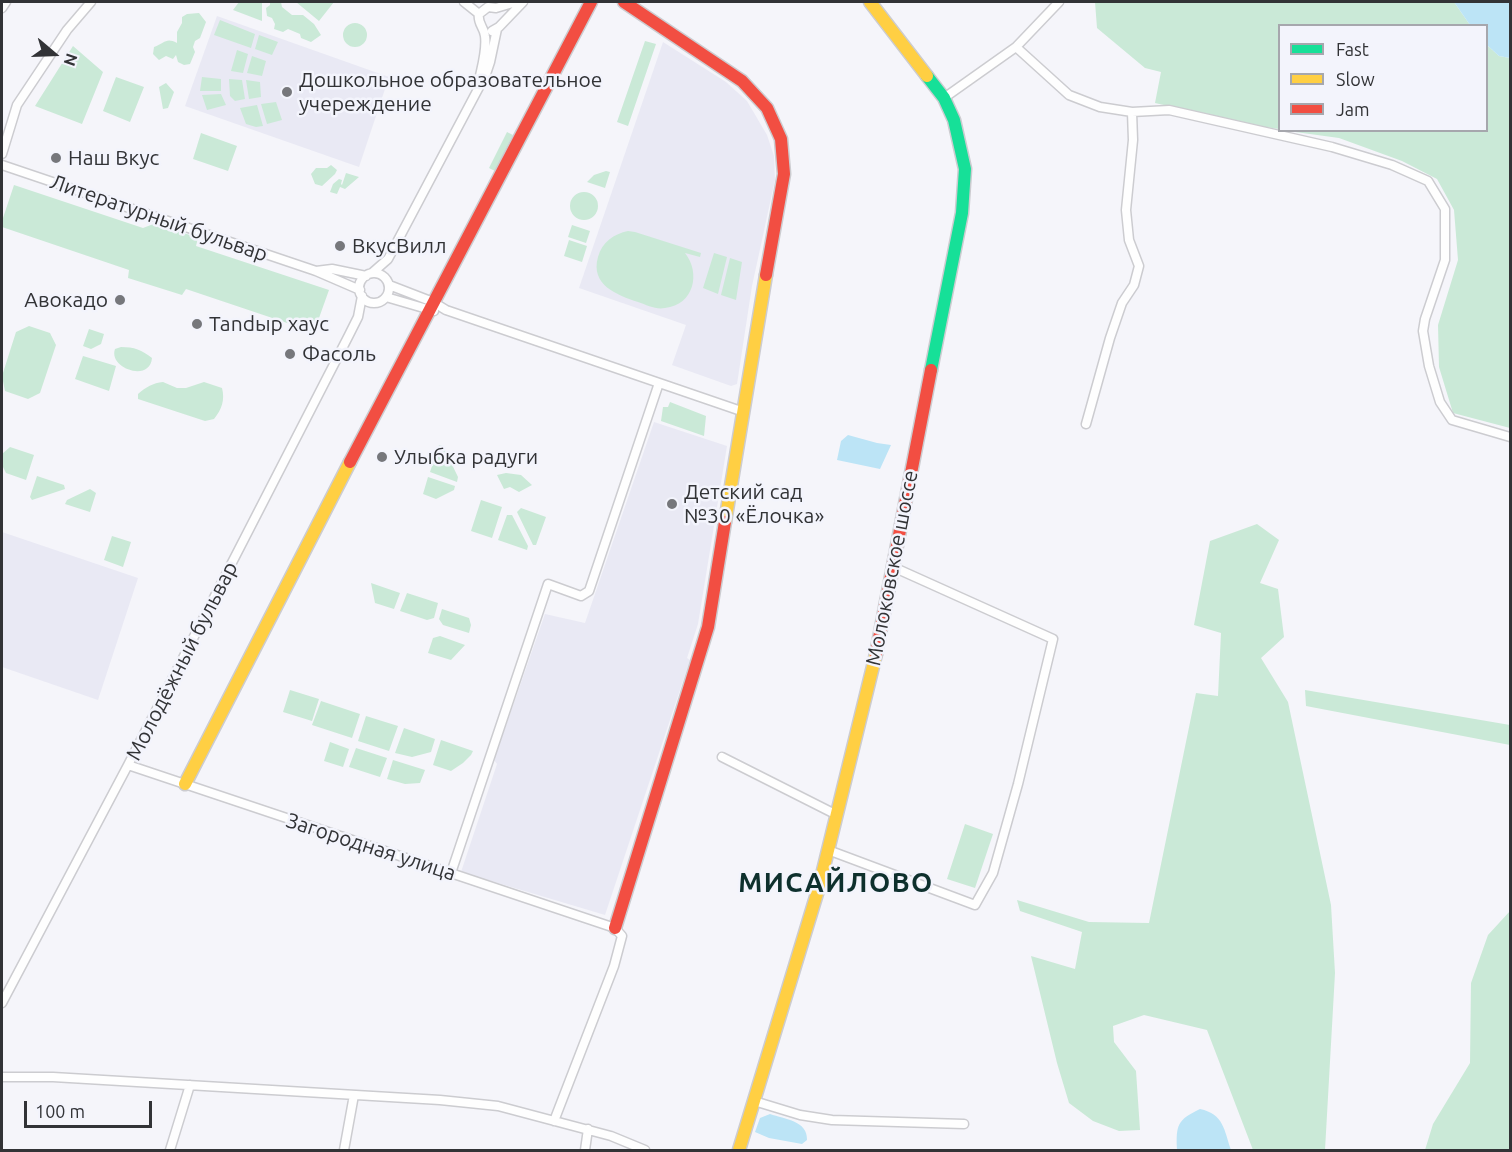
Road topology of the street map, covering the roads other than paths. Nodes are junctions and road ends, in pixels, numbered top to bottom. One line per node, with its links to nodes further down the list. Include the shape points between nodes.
1 (6, 2): 10 (street)
2 (91, 2): 19 (street, via 67,30 17,105)
3 (464, 2): 12 (street)
4 (516, 2): 11 (street)
5 (524, 2): 13 (street)
6 (591, 2): 28 (street)
7 (624, 2): 31 (street, via 742,81 767,108 781,139 784,174)
8 (870, 2): 17 (street, Молоковское шоссе)
9 (1059, 2): 15 (street)
10 (2, 8)
11 (496, 8): 12 (street, via 485,8); 13 (street, via 502,17)
12 (479, 14): 14 (street, via 478,22)
13 (499, 27): 14 (street); 16 (street, via 490,62)
14 (483, 29): 16 (street, via 484,54)
15 (1016, 47): 17 (street); 18 (street, via 1069,95 1100,107)
16 (477, 89): 21 (street)
17 (944, 98): 34 (street, Молоковское шоссе, via 954,120 965,169 962,213)
18 (1132, 112): 32 (street, via 1126,210 1129,240 1138,266 1134,285 1122,303 1110,338); 33 (street, via 1169,110 1332,147 1392,165 1428,181 1445,209 1445,260 1423,331 1440,402 1452,420)
19 (2, 154)
20 (2, 165): 22 (street, Литературный бульвар)
21 (388, 259): 23 (street); 24 (street)
22 (316, 271): 23 (street, Литературный бульвар); 25 (street, Литературный бульвар)
23 (369, 274): 24 (street, via 379,273); 25 (street, via 362,280)
24 (388, 282): 26 (street); 28 (street)
25 (361, 293): 27 (street); 29 (street, Молодёжный бульвар)
26 (386, 297): 27 (street); 28 (street)
27 (374, 302): 29 (street, Молодёжный бульвар)
28 (431, 306): 30 (street); 37 (street)
29 (358, 317): 36 (street, Молодёжный бульвар)
30 (659, 383): 31 (street); 40 (street, via 589,591 581,596 548,584)
31 (744, 412): 41 (street, via 708,627)
32 (1086, 424)
33 (1510, 437)
34 (893, 567): 38 (street, Молоковское шоссе); 39 (street, via 1053,639 993,873 975,905)
35 (722, 757): 38 (street)
36 (128, 765): 37 (street, Загородная улица); 42 (street, Молодёжный бульвар)
37 (185, 784): 40 (street, Загородная улица)
38 (837, 815): 39 (street, Молоковское шоссе)
39 (828, 850): 46 (street, Молоковское шоссе)
40 (451, 873): 41 (street, Загородная улица)
41 (615, 928): 47 (street, via 622,936 614,966)
42 (2, 1003)
43 (2, 1077): 44 (street)
44 (190, 1085): 45 (street); 50 (street)
45 (354, 1095): 47 (street, via 498,1106); 51 (street)
46 (754, 1101): 48 (street, via 832,1120); 54 (street, Молоковское шоссе)
47 (554, 1121): 49 (street)
48 (964, 1124)
49 (588, 1130): 52 (street); 53 (street)
50 (170, 1150)
51 (344, 1150)
52 (585, 1150)
53 (645, 1150)
54 (740, 1150)

